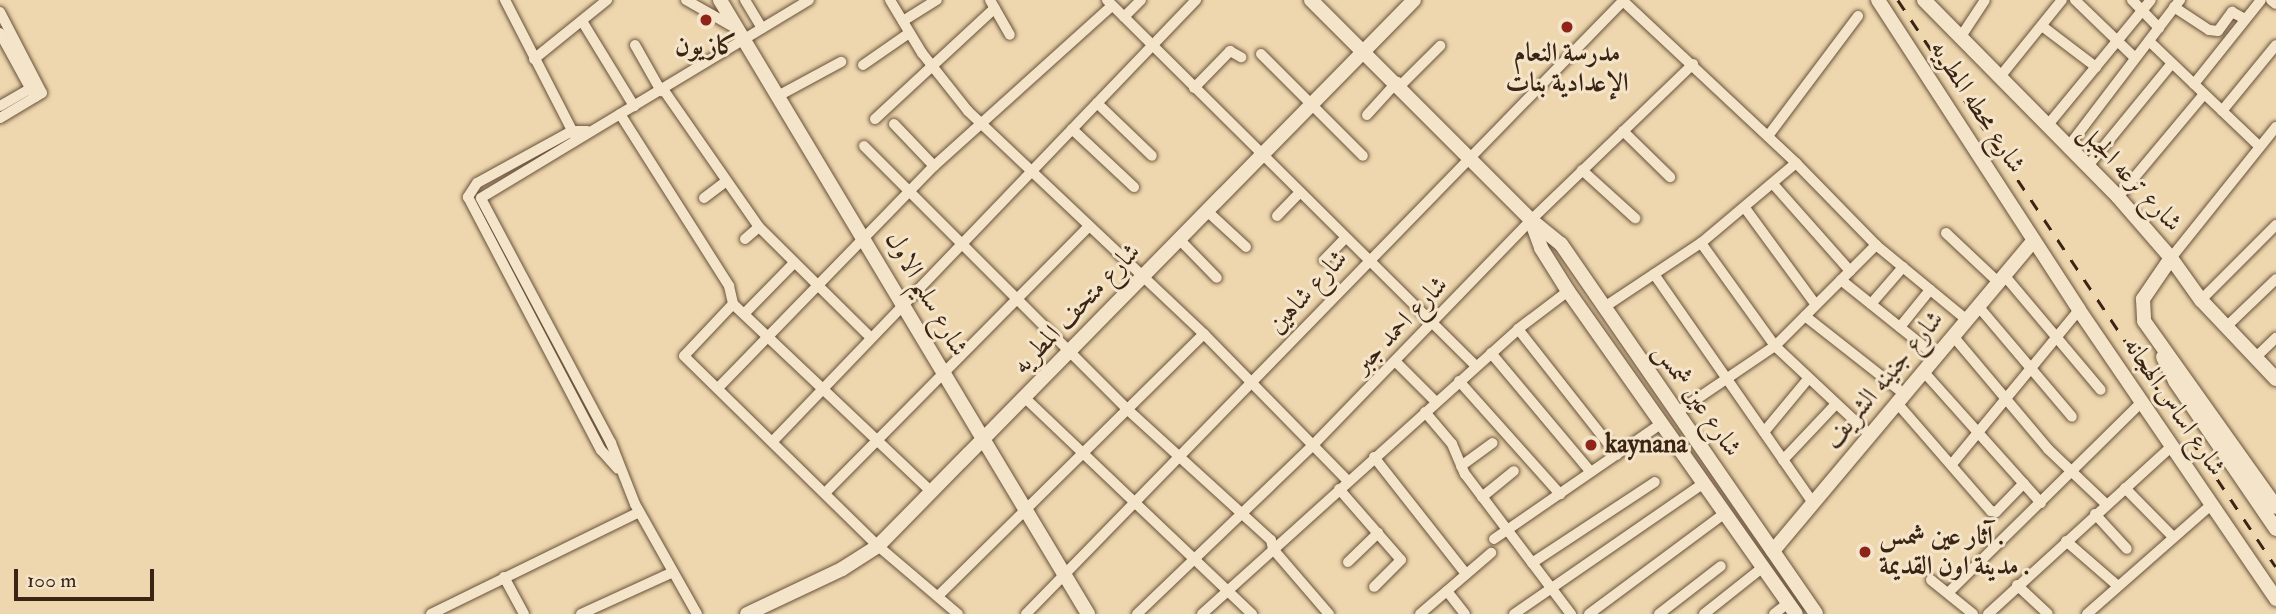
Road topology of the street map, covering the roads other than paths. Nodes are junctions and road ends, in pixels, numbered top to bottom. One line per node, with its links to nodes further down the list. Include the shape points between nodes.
1 (505, 0): 54 (street)
2 (607, 0): 34 (street)
3 (686, 0): 41 (street)
4 (720, 0): 41 (street, شارع سليم الاول)
5 (745, 0): 37 (street)
6 (809, 0): 37 (street)
7 (890, 0): 35 (street)
8 (937, 0): 35 (street)
9 (1141, 0): 31 (street)
10 (1196, 0): 47 (street)
11 (1414, 0): 50 (street, شارع متحف المطريه)
12 (1623, 0): 57 (street); 92 (street, شارع شاهين)
13 (1878, 0): 123 (street, شارع محطه المطريه)
14 (1924, 0): 32 (street, شارع ترعه الجبل)
15 (1936, 0): 32 (street, شارع ترعه الجبل)
16 (1985, 0): 43 (street)
17 (2063, 0): 36 (street)
18 (2076, 0): 44 (street)
19 (2132, 0): 28 (street)
20 (2151, 0): 28 (street)
21 (2261, 0): 33 (street)
22 (2271, 0): 27 (street)
23 (1317, 2): 50 (street, شارع عين شمس)
24 (1109, 3): 31 (street); 78 (street)
25 (993, 4): 42 (street); 59 (street)
26 (2177, 4): 33 (street, via 2208,30 2218,31 2232,12); 38 (street)
27 (2276, 4)
28 (2144, 10): 38 (street); 44 (street)
29 (0, 12): 66 (street)
30 (1857, 16): 86 (street)
31 (1124, 17): 47 (street)
32 (1941, 18): 43 (street, شارع ترعه الجبل)
33 (2245, 19): 63 (street)
34 (582, 20): 54 (street); 72 (street)
35 (903, 21): 40 (street)
36 (2042, 26): 60 (street); 61 (street)
37 (762, 28): 41 (street)
38 (2159, 28): 45 (street)
39 (0, 33): 66 (street)
40 (909, 33): 58 (street); 59 (street)
41 (740, 34): 65 (street); 68 (street, شارع سليم الاول)
42 (1010, 35)
43 (1960, 38): 61 (street, شارع ترعه الجبل)
44 (2118, 41): 53 (street); 60 (street)
45 (2149, 41): 53 (street); 56 (street)
46 (635, 45): 65 (street)
47 (1152, 45): 64 (street); 69 (street)
48 (2276, 45): 73 (street)
49 (1440, 46): 62 (street)
50 (1363, 52): 62 (street, شارع عين شمس); 70 (street, شارع متحف المطريه)
51 (1261, 54): 70 (street)
52 (1241, 57): 64 (street, via 1230,51)
53 (2135, 58): 89 (street)
54 (534, 59): 83 (street)
55 (841, 62): 68 (street)
56 (2172, 63): 63 (street); 98 (street)
57 (1693, 64): 85 (street, شارع احمد جبر); 86 (street)
58 (863, 65)
59 (932, 67): 77 (street); 78 (street)
60 (2096, 67): 80 (street)
61 (1999, 78): 80 (street, شارع ترعه الجبل)
62 (1399, 84): 75 (street); 92 (street, شارع عين شمس)
63 (2193, 84): 67 (street)
64 (1194, 88): 91 (street)
65 (662, 90): 72 (street); 103 (street)
66 (36, 91): 71 (street); 76 (street)
67 (2204, 94): 73 (street); 108 (street)
68 (778, 96): 121 (street, شارع سليم الاول)
69 (1097, 103): 82 (street); 93 (street)
70 (1311, 104): 91 (street, شارع متحف المطريه); 94 (street)
71 (0, 106)
72 (634, 106): 74 (street)
73 (2222, 111): 90 (street)
74 (620, 114): 84 (street); 146 (street, via 729,286)
75 (1367, 115)
76 (0, 118)
77 (875, 119)
78 (980, 123): 97 (street); 101 (street)
79 (894, 124): 97 (street)
80 (2047, 126): 89 (street, شارع ترعه الجبل)
81 (2276, 127): 90 (street)
82 (1072, 129): 101 (street); 105 (street)
83 (572, 131): 84 (street); 87 (street); 95 (street)
84 (587, 131): 87 (street)
85 (1623, 131): 100 (street, شارع احمد جبر); 102 (street)
86 (1768, 136): 96 (street)
87 (577, 142): 99 (street)
88 (864, 146): 106 (street)
89 (2068, 147): 98 (street, شارع ترعه الجبل)
90 (2260, 147): 128 (street)
91 (1261, 155): 107 (street); 111 (street, شارع متحف المطريه)
92 (1468, 155): 114 (street, شارع عين شمس); 130 (street, شارع شاهين)
93 (1152, 156)
94 (1363, 156)
95 (524, 158): 99 (street); 211 (street, via 477,183 468,197 601,450)
96 (1796, 163): 104 (street); 125 (street)
97 (934, 166): 106 (street)
98 (2087, 167): 108 (street, شارع ترعه الجبل)
99 (530, 169): 211 (street, via 481,200 611,443)
100 (1582, 170): 113 (street); 114 (street, شارع احمد جبر)
101 (1030, 173): 117 (street); 126 (street)
102 (1670, 177)
103 (725, 182): 109 (street); 116 (street)
104 (1774, 185): 110 (street); 133 (street)
105 (1134, 187)
106 (908, 192): 121 (street); 126 (street)
107 (1299, 193): 112 (street); 119 (street)
108 (2118, 197): 128 (street, شارع ترعه الجبل)
109 (704, 198)
110 (1745, 208): 124 (street); 148 (street)
111 (1207, 211): 122 (street, شارع متحف المطريه); 127 (street)
112 (1277, 216)
113 (1635, 218)
114 (1531, 220): 142 (street, شارع عين شمس, via 1535,237); 150 (street, شارع عين شمس, via 1561,244); 155 (street, شارع احمد جبر)
115 (2276, 225): 144 (street)
116 (759, 227): 120 (street); 131 (street)
117 (1088, 227): 135 (street); 143 (street)
118 (1946, 233): 137 (street)
119 (1345, 238): 129 (street); 130 (street)
120 (745, 239)
121 (865, 239): 140 (street); 145 (street, شارع سليم الاول)
122 (1179, 239): 135 (street, شارع متحف المطريه); 136 (street)
123 (2033, 241): 137 (street, شارع جنينه الشريف); 151 (street, شارع اساس الهجانه)
124 (1701, 243): 134 (street); 166 (street)
125 (1876, 245): 132 (street); 133 (street)
126 (960, 246): 143 (street); 145 (street)
127 (1246, 247)
128 (2171, 258): 144 (street, شارع ترعه الجبل); 165 (street, via 2141,306 2144,321)
129 (1324, 260)
130 (1368, 260): 155 (street); 180 (street, شارع شاهين)
131 (794, 263): 140 (street); 152 (street)
132 (1903, 267): 141 (street); 147 (street)
133 (1850, 271): 139 (street)
134 (1654, 274): 150 (street); 178 (street)
135 (1142, 278): 159 (street); 167 (street, شارع متحف المطريه)
136 (1217, 278)
137 (2001, 279): 149 (street, شارع جنينه الشريف); 163 (street)
138 (2276, 279): 157 (street)
139 (1841, 280): 147 (street); 148 (street)
140 (818, 286): 161 (street); 162 (street)
141 (1930, 290): 154 (street); 156 (street)
142 (1568, 291): 158 (street); 194 (street, شارع عين شمس)
143 (1017, 299): 167 (street); 175 (street)
144 (2201, 300): 157 (street, شارع ترعه الجبل)
145 (903, 302): 162 (street); 175 (street, شارع سليم الاول)
146 (733, 304): 152 (street); 182 (street, via 684,356)
147 (1871, 304): 156 (street)
148 (1816, 305): 153 (street)
149 (1978, 306): 154 (street, شارع جنينه الشريف); 173 (street)
150 (1603, 308): 192 (street, شارع عين شمس)
151 (2079, 310): 163 (street); 188 (street, شارع اساس الهجانه)
152 (744, 314): 161 (street)
153 (1805, 316): 166 (street); 185 (street)
154 (1967, 320): 160 (street, شارع جنينه الشريف)
155 (1432, 323): 171 (street, شارع احمد جبر); 172 (street)
156 (1900, 327): 169 (street)
157 (2226, 327): 170 (street, شارع ترعه الجبل)
158 (1518, 329): 168 (street); 205 (street)
159 (1204, 334): 180 (street); 190 (street)
160 (1953, 336): 169 (street, شارع جنينه الشريف); 186 (street)
161 (768, 337): 181 (street); 182 (street)
162 (870, 337): 181 (street)
163 (2057, 338): 173 (street); 183 (street)
164 (2276, 338): 170 (street)
165 (2161, 345): 230 (street); 236 (street, via 2175,381)
166 (1776, 346): 176 (street); 178 (street)
167 (1070, 352): 184 (street, شارع متحف المطريه); 190 (street)
168 (1491, 353): 172 (street); 214 (street)
169 (1936, 356): 174 (street, شارع جنينه الشريف)
170 (2255, 358): 177 (street, شارع ترعه الجبل)
171 (1395, 361): 187 (street); 202 (street, شارع احمد جبر)
172 (1476, 366): 179 (street)
173 (2031, 369): 186 (street); 193 (street)
174 (1923, 371): 185 (street, شارع جنينه الشريف); 195 (street)
175 (944, 374): 199 (street, شارع سليم الاول); 200 (street)
176 (1808, 379): 189 (street); 196 (street)
177 (2276, 379)
178 (1727, 380): 192 (street); 196 (street)
179 (1459, 381): 187 (street); 223 (street)
180 (1253, 382): 202 (street); 207 (street, شارع شاهين)
181 (824, 387): 198 (street); 200 (street)
182 (718, 388): 198 (street)
183 (2101, 390)
184 (1024, 397): 199 (street, شارع متحف المطريه); 204 (street)
185 (1900, 398): 197 (street, شارع جنينه الشريف); 209 (street)
186 (2006, 399): 195 (street); 212 (street, via 2048,449)
187 (1436, 402): 191 (street)
188 (2141, 404): 203 (street, شارع اساس الهجانه); 212 (street)
189 (1835, 405): 197 (street); 208 (street)
190 (1128, 410): 204 (street); 207 (street)
191 (1425, 412): 206 (street); 210 (street, via 1452,444)
192 (1676, 413): 245 (street, شارع عين شمس)
193 (2072, 417)
194 (1662, 424): 205 (street); 218 (street, شارع عين شمس)
195 (1979, 431): 209 (street); 217 (street)
196 (1764, 432): 208 (street)
197 (1870, 435): 226 (street, شارع جنينه الشريف)
198 (774, 440): 221 (street)
199 (983, 440): 222 (street, شارع متحف المطريه); 231 (street, شارع سليم الاول)
200 (879, 441): 221 (street); 222 (street)
201 (1493, 443): 210 (street)
202 (1314, 444): 215 (street); 235 (street, شارع احمد جبر)
203 (2171, 447): 219 (street); 229 (street, شارع اساس الهجانه)
204 (1083, 454): 225 (street); 231 (street)
205 (1617, 455): 214 (street)
206 (1374, 457): 215 (street); 254 (street)
207 (1179, 458): 225 (street, شارع شاهين); 235 (street)
208 (1783, 460): 226 (street)
209 (1952, 464): 217 (street, via 1994,512)
210 (1461, 466): 224 (street)
211 (618, 469): 232 (street)
212 (2074, 470): 227 (street); 228 (street)
213 (1514, 471): 224 (street)
214 (1591, 472): 223 (street)
215 (1348, 481): 220 (street)
216 (1655, 482): 249 (street)
217 (2024, 483): 227 (street)
218 (1704, 484): 233 (street, شارع عين شمس); 260 (street)
219 (2126, 488): 228 (street); 239 (street)
220 (1339, 489): 238 (street); 244 (street)
221 (826, 492): 242 (street)
222 (932, 492): 242 (street, شارع متحف المطريه)
223 (1560, 494): 237 (street)
224 (1482, 497): 237 (street)
225 (1133, 502): 247 (street); 253 (street, شارع شاهين)
226 (1813, 503): 245 (street, شارع جنينه الشريف)
227 (2040, 503): 263 (street)
228 (2106, 504): 234 (street)
229 (2211, 505): 239 (street); 265 (street, شارع اساس الهجانه)
230 (2276, 507)
231 (1024, 509): 253 (street, شارع سليم الاول); 264 (street)
232 (639, 512): 252 (street); 255 (street)
233 (1725, 513): 251 (street, شارع عين شمس); 283 (street)
234 (2095, 513): 241 (street); 243 (street)
235 (1241, 515): 244 (street, via 1271,540); 247 (street, شارع احمد جبر)
236 (2276, 529)
237 (1507, 530): 240 (street); 249 (street)
238 (1378, 533): 248 (street); 259 (street, via 1401,562)
239 (2172, 536): 258 (street)
240 (1494, 539)
241 (2066, 541): 257 (street); 258 (street)
242 (878, 546): 264 (street); 271 (street, شارع متحف المطريه, via 842,569)
243 (2127, 548)
244 (1273, 549): 262 (street); 278 (street)
245 (1773, 551): 287 (street, شارع عين شمس)
246 (1491, 553): 254 (street)
247 (1192, 559): 262 (street); 275 (street, شارع احمد جبر)
248 (1348, 562)
249 (1532, 563): 260 (street)
250 (1721, 566): 284 (street)
251 (1763, 567): 266 (street, شارع عين شمس); 285 (street)
252 (673, 572): 269 (street); 270 (street)
253 (1064, 574): 273 (street, شارع شاهين); 274 (street, شارع سليم الاول)
254 (1466, 574): 261 (street)
255 (504, 577): 267 (street); 268 (street)
256 (1931, 580): 263 (street)
257 (2017, 585): 289 (street); 290 (street)
258 (2118, 586): 291 (street)
259 (1374, 587)
260 (1551, 587): 281 (street); 282 (street)
261 (1447, 591): 279 (street); 280 (street)
262 (1226, 592): 276 (street); 277 (street)
263 (1948, 593): 288 (street)
264 (938, 597): 272 (street)
265 (2276, 599)
266 (1792, 609): 286 (street)
267 (431, 614)
268 (524, 614)
269 (581, 614)
270 (697, 614)
271 (747, 614)
272 (958, 614)
273 (1026, 614)
274 (1088, 614)
275 (1137, 614)
276 (1202, 614)
277 (1252, 614)
278 (1329, 614)
279 (1420, 614)
280 (1465, 614)
281 (1514, 614)
282 (1571, 614)
283 (1589, 614)
284 (1659, 614)
285 (1704, 614)
286 (1774, 614)
287 (1816, 614)
288 (1973, 614)
289 (1988, 614)
290 (2048, 614)
291 (2087, 614)

